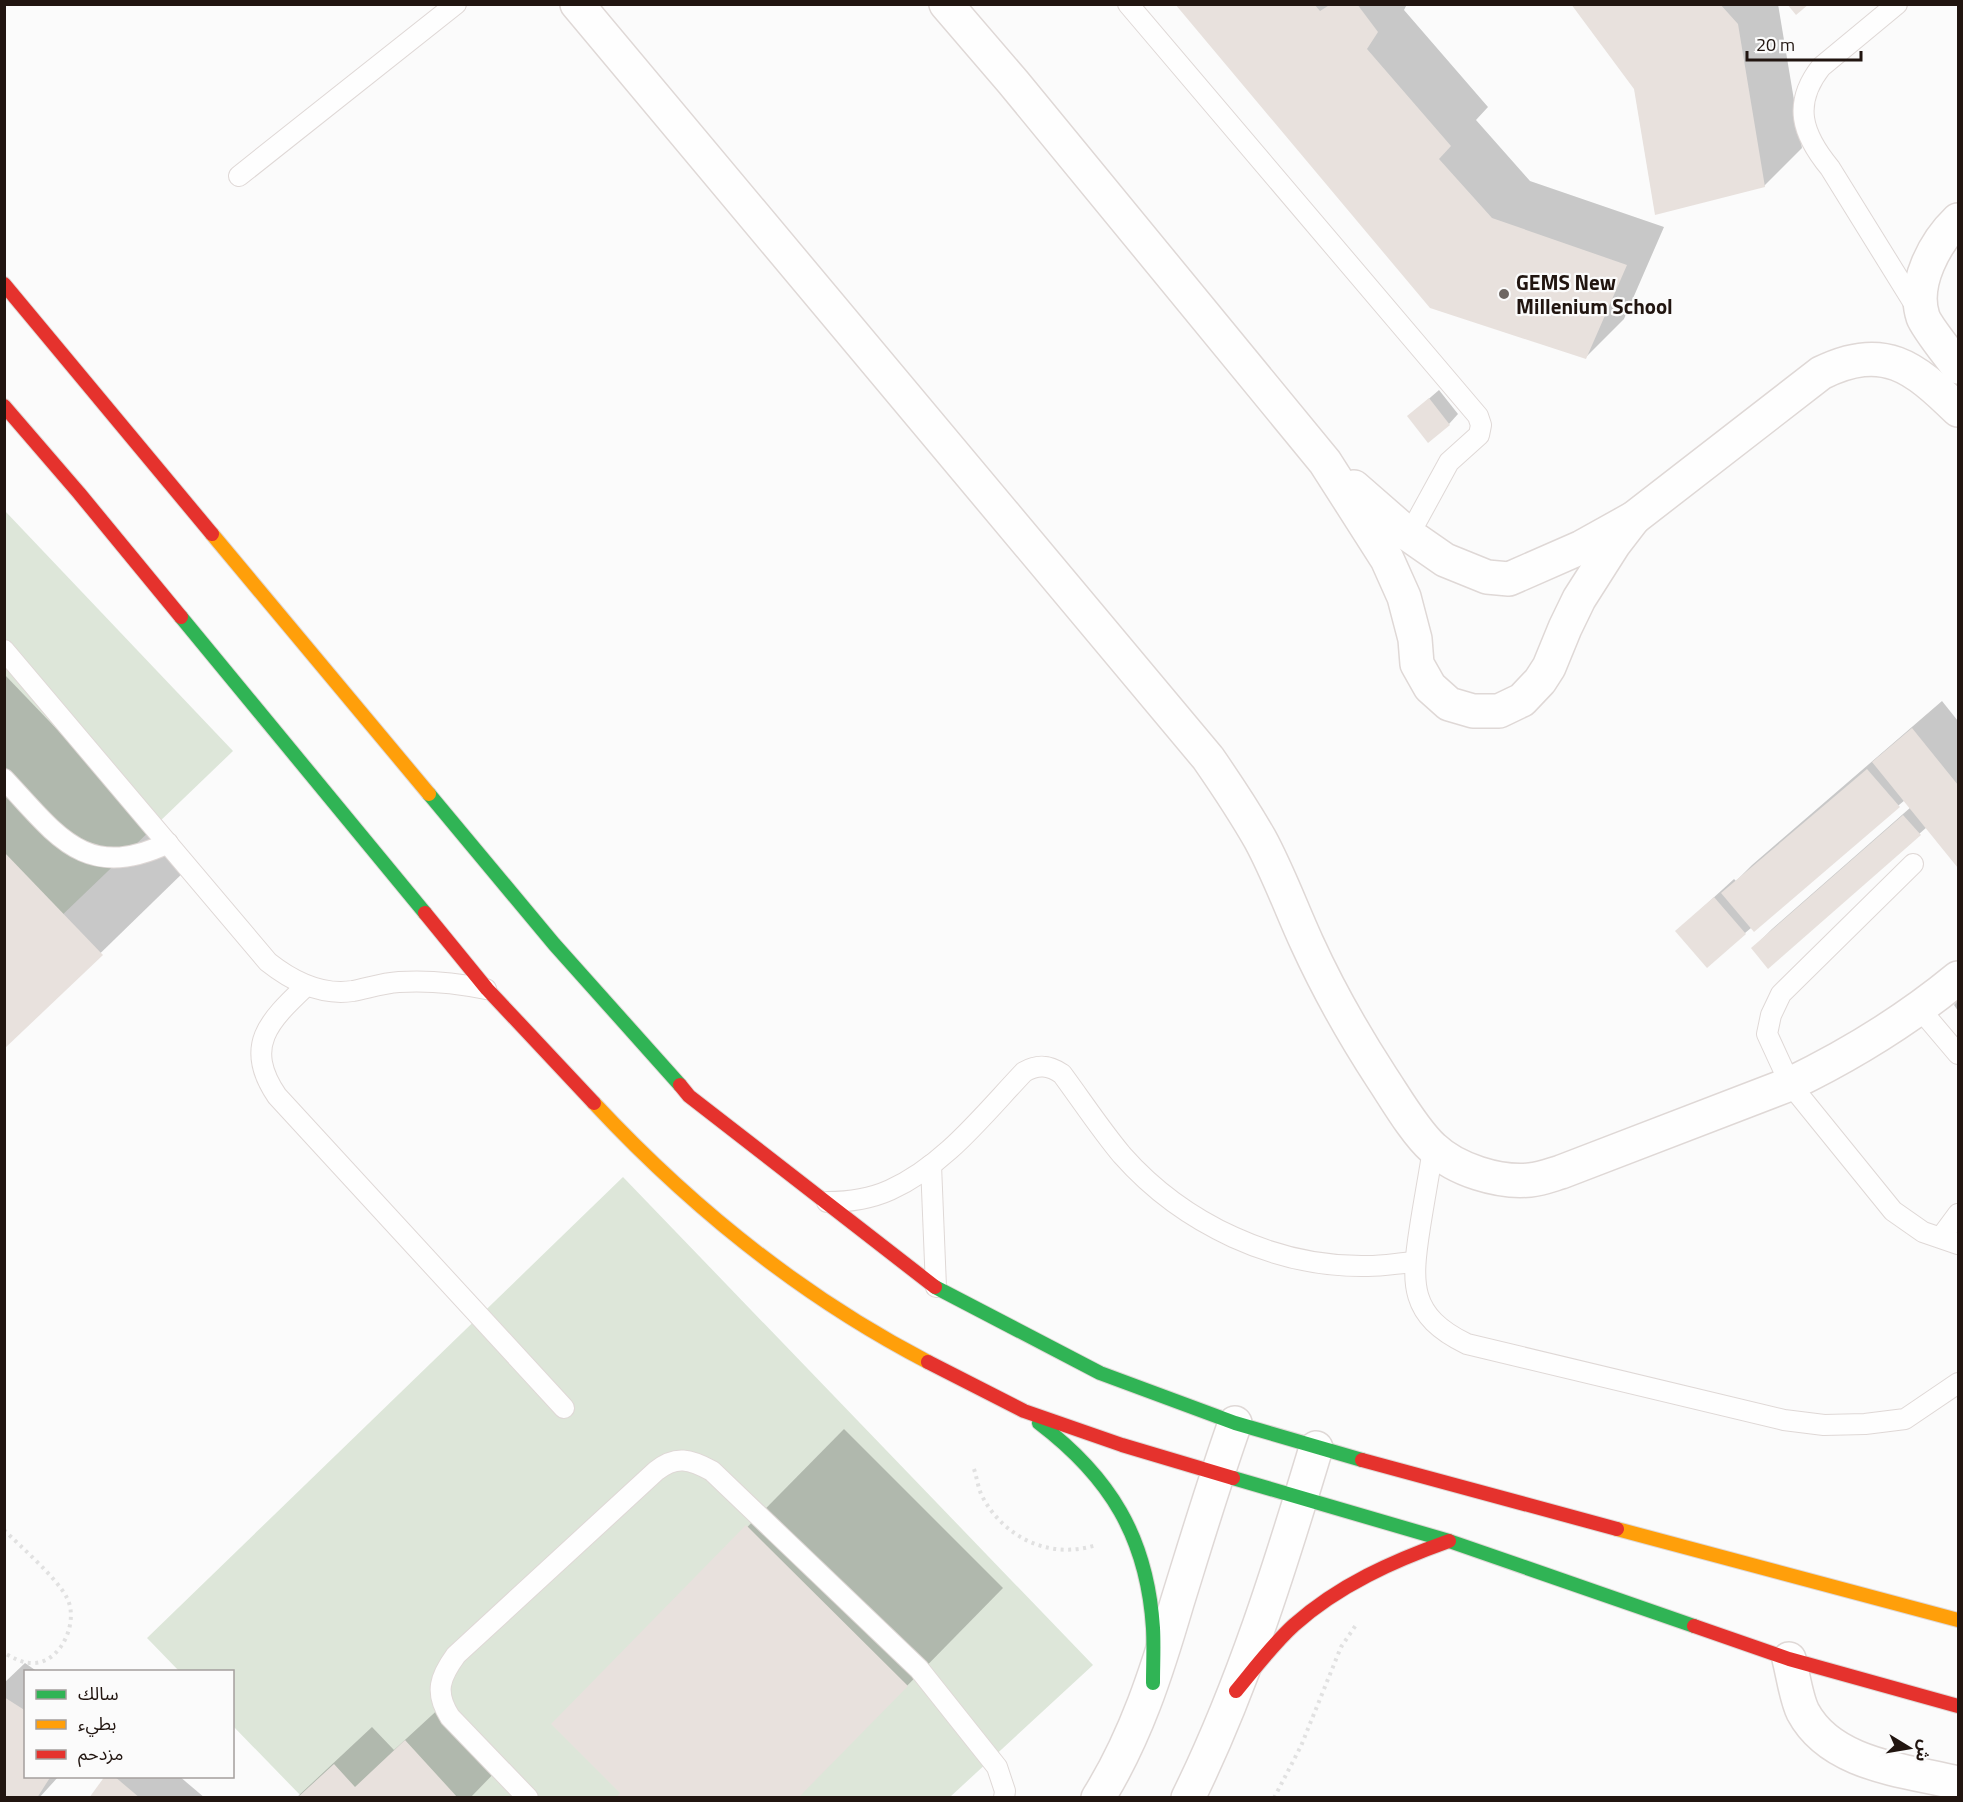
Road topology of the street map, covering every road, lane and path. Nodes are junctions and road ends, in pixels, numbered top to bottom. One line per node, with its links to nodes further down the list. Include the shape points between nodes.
1 (456, 4): 6 (lane)
2 (577, 4): 26 (street, via 1208,758 1260,839 1306,942 1368,1057)
3 (946, 4): 13 (street)
4 (1128, 4): 15 (lane, via 1478,416 1479,435 1449,462)
5 (1897, 4): 9 (lane, via 1821,67 1806,92 1804,122 1818,153)
6 (239, 176)
7 (1959, 220): 9 (street, via 1935,247 1926,267)
8 (4, 284): 28 (street, via 554,944 689,1096)
9 (1923, 318): 10 (street)
10 (1959, 368)
11 (4, 406): 22 (street)
12 (1959, 410): 14 (street, via 1915,371 1897,364 1877,359 1839,364 1821,373)
13 (1325, 462): 14 (street, via 1387,559 1404,597 1417,664 1430,687 1449,704 1473,711 1499,711 1522,700 1540,681 1579,599); 15 (street)
14 (1634, 518): 15 (street, via 1582,547 1509,579 1487,577 1460,567)
15 (1409, 534)
16 (4, 650): 18 (lane)
17 (4, 779): 18 (lane, via 63,841 83,852 126,858)
18 (168, 843): 21 (lane, via 268,962)
19 (1913, 864): 25 (lane, via 1781,994 1767,1034)
20 (1959, 978): 23 (street)
21 (306, 986): 22 (lane, via 351,991 426,981); 34 (lane, via 278,1012 263,1038 262,1069 268,1083)
22 (487, 989): 35 (street, via 638,1149 718,1222 810,1290 902,1348)
23 (1919, 1008): 24 (lane); 25 (street, via 1853,1051)
24 (1959, 1054)
25 (1790, 1084): 26 (street, via 1531,1180 1499,1179 1469,1171); 30 (lane, via 1893,1211 1923,1232)
26 (1433, 1149): 31 (lane)
27 (931, 1165): 28 (lane, via 889,1191 848,1202); 31 (lane, via 1024,1072 1044,1066 1062,1074 1122,1155 1156,1187 1192,1216 1233,1238 1276,1254 1322,1263 1368,1266); 32 (lane)
28 (828, 1202): 32 (street)
29 (1959, 1214): 30 (lane)
30 (1950, 1240)
31 (1414, 1262): 33 (lane, via 1414,1284 1421,1304 1448,1335 1467,1344 1784,1420 1855,1425 1905,1419)
32 (936, 1287): 36 (street, via 1100,1373)
33 (1959, 1383)
34 (564, 1408)
35 (1024, 1411): 39 (street, via 1122,1445); 42 (street, via 1065,1443 1098,1476)
36 (1235, 1423): 37 (street); 39 (street)
37 (1316, 1448): 40 (street); 45 (street)
38 (974, 1469): 42 (path, via 981,1494 995,1516 1014,1534 1037,1546 1062,1551)
39 (1218, 1472): 40 (street); 48 (street)
40 (1301, 1497): 43 (street); 49 (street)
41 (4, 1530): 46 (path, via 62,1590 72,1620 54,1655 46,1660 27,1663)
42 (1130, 1534): 48 (street, via 1144,1574 1153,1628)
43 (1449, 1541): 44 (street); 47 (street)
44 (1359, 1580): 49 (street, via 1294,1625); 56 (path, via 1370,1602 1341,1647)
45 (1959, 1620)
46 (4, 1653)
47 (1789, 1659): 50 (street); 51 (street, via 1803,1711 1827,1742 1869,1762)
48 (1153, 1683): 54 (street, via 1134,1731)
49 (1236, 1691): 55 (street)
50 (1959, 1706)
51 (1959, 1783)
52 (528, 1797): 53 (lane, via 441,1704 444,1673 456,1655 656,1471 667,1462 679,1460 696,1462 712,1471 919,1669 997,1767)
53 (1005, 1797)
54 (1098, 1797)
55 (1188, 1797)
56 (1274, 1797)

